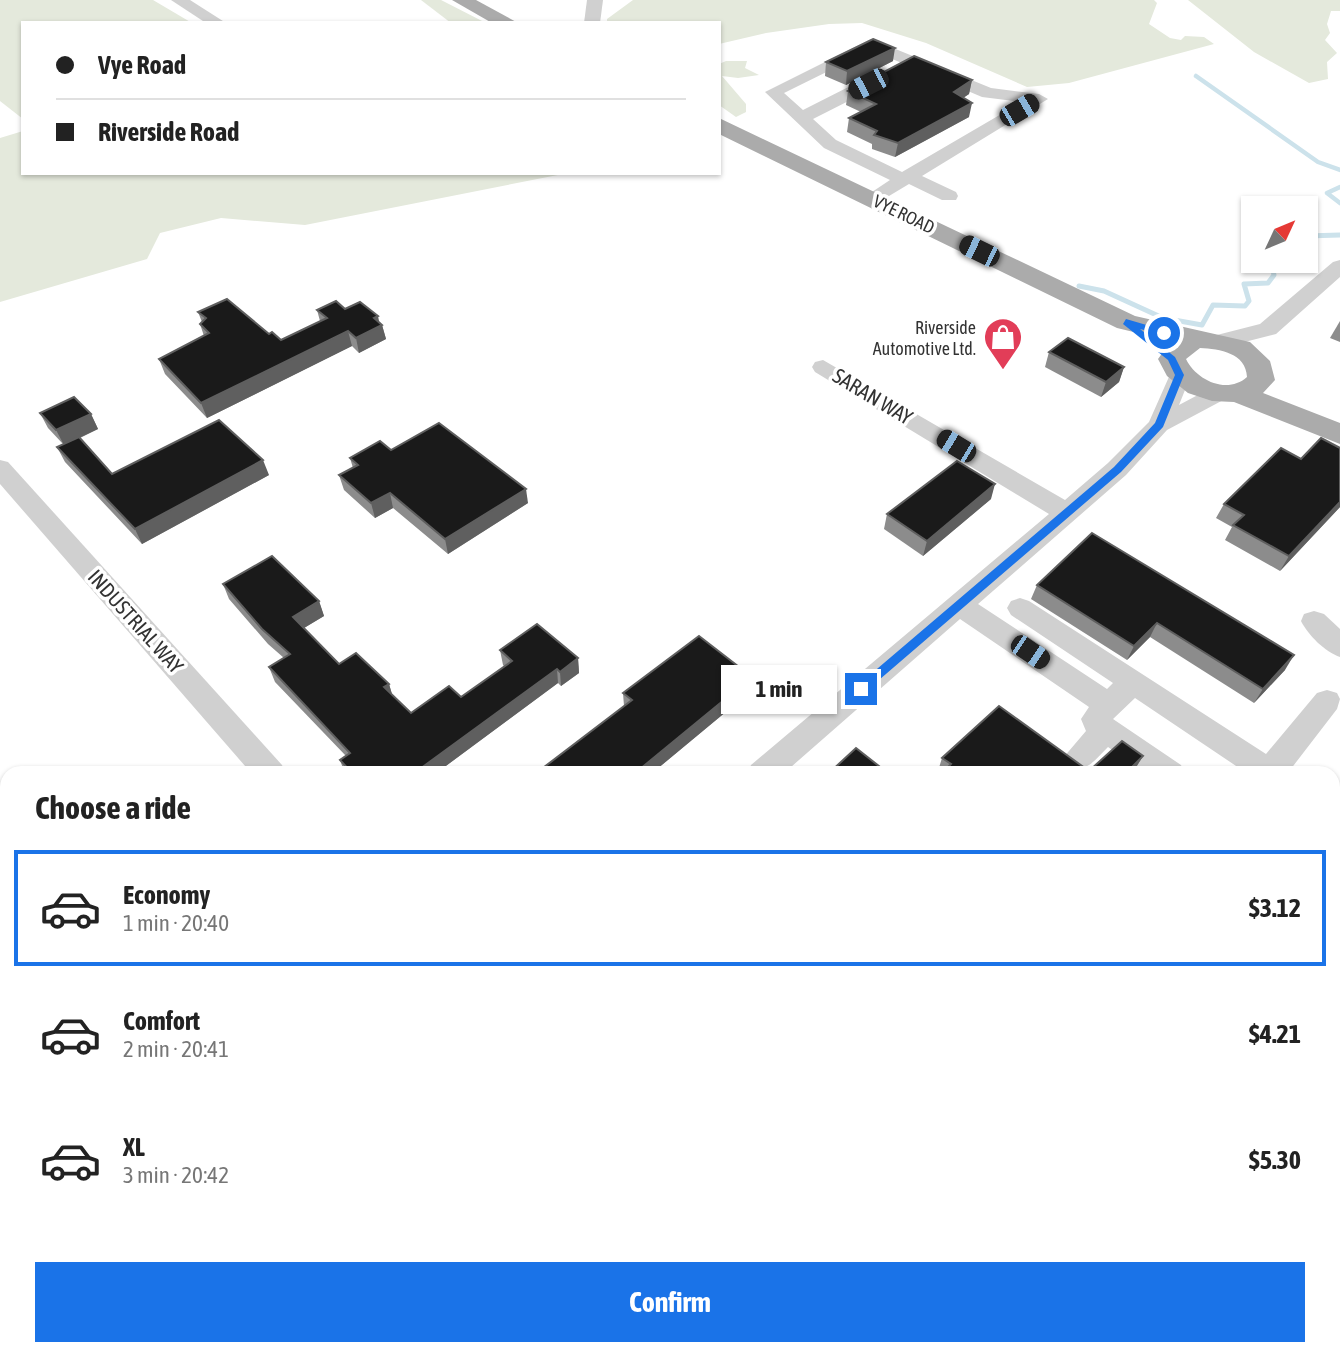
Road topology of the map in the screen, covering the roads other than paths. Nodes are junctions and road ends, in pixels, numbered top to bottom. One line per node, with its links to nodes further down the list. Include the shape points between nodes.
1 (179, 0): 4 (street)
2 (461, 0): 5 (main road)
3 (594, 0): 6 (street)
4 (215, 21)
5 (504, 21)
6 (592, 21)
7 (912, 61): 8 (street); 9 (street); 9 (street, via 871,44 773,92)
8 (988, 93): 10 (street, via 973,107); 10 (street, via 1039,99)
9 (802, 118): 12 (street)
10 (999, 122): 12 (street)
11 (721, 126): 14 (main road, VYE ROAD)
12 (905, 178): 13 (street); 14 (street)
13 (949, 196)
14 (872, 198): 16 (main road, VYE ROAD)
15 (1337, 273): 17 (street)
16 (1126, 322): 18 (main road, VYE ROAD); 21 (main road, VYE ROAD)
17 (1268, 328): 18 (street); 19 (street)
18 (1210, 341): 19 (main road, VYE ROAD, via 1248,353); 21 (main road, via 1183,344 1175,350)
19 (1259, 366): 22 (main road, via 1256,386); 23 (main road, via 1290,394)
20 (823, 367): 27 (street, SARAN WAY)
21 (1176, 367): 22 (main road, VYE ROAD, via 1197,386); 24 (street)
22 (1227, 393): 24 (street); 25 (main road)
23 (1340, 422)
24 (1160, 425): 27 (street)
25 (1340, 434)
26 (0, 468): 36 (street, INDUSTRIAL WAY)
27 (1067, 513): 28 (street)
28 (959, 605): 34 (street); 37 (street)
29 (1020, 608): 32 (street)
30 (1314, 621): 31 (street)
31 (1340, 646)
32 (1133, 682): 34 (street); 39 (street)
33 (1327, 701): 40 (street)
34 (1108, 718): 35 (street); 38 (street)
35 (1078, 758)
36 (264, 766)
37 (771, 766)
38 (1161, 766)
39 (1260, 766)
40 (1276, 766)

